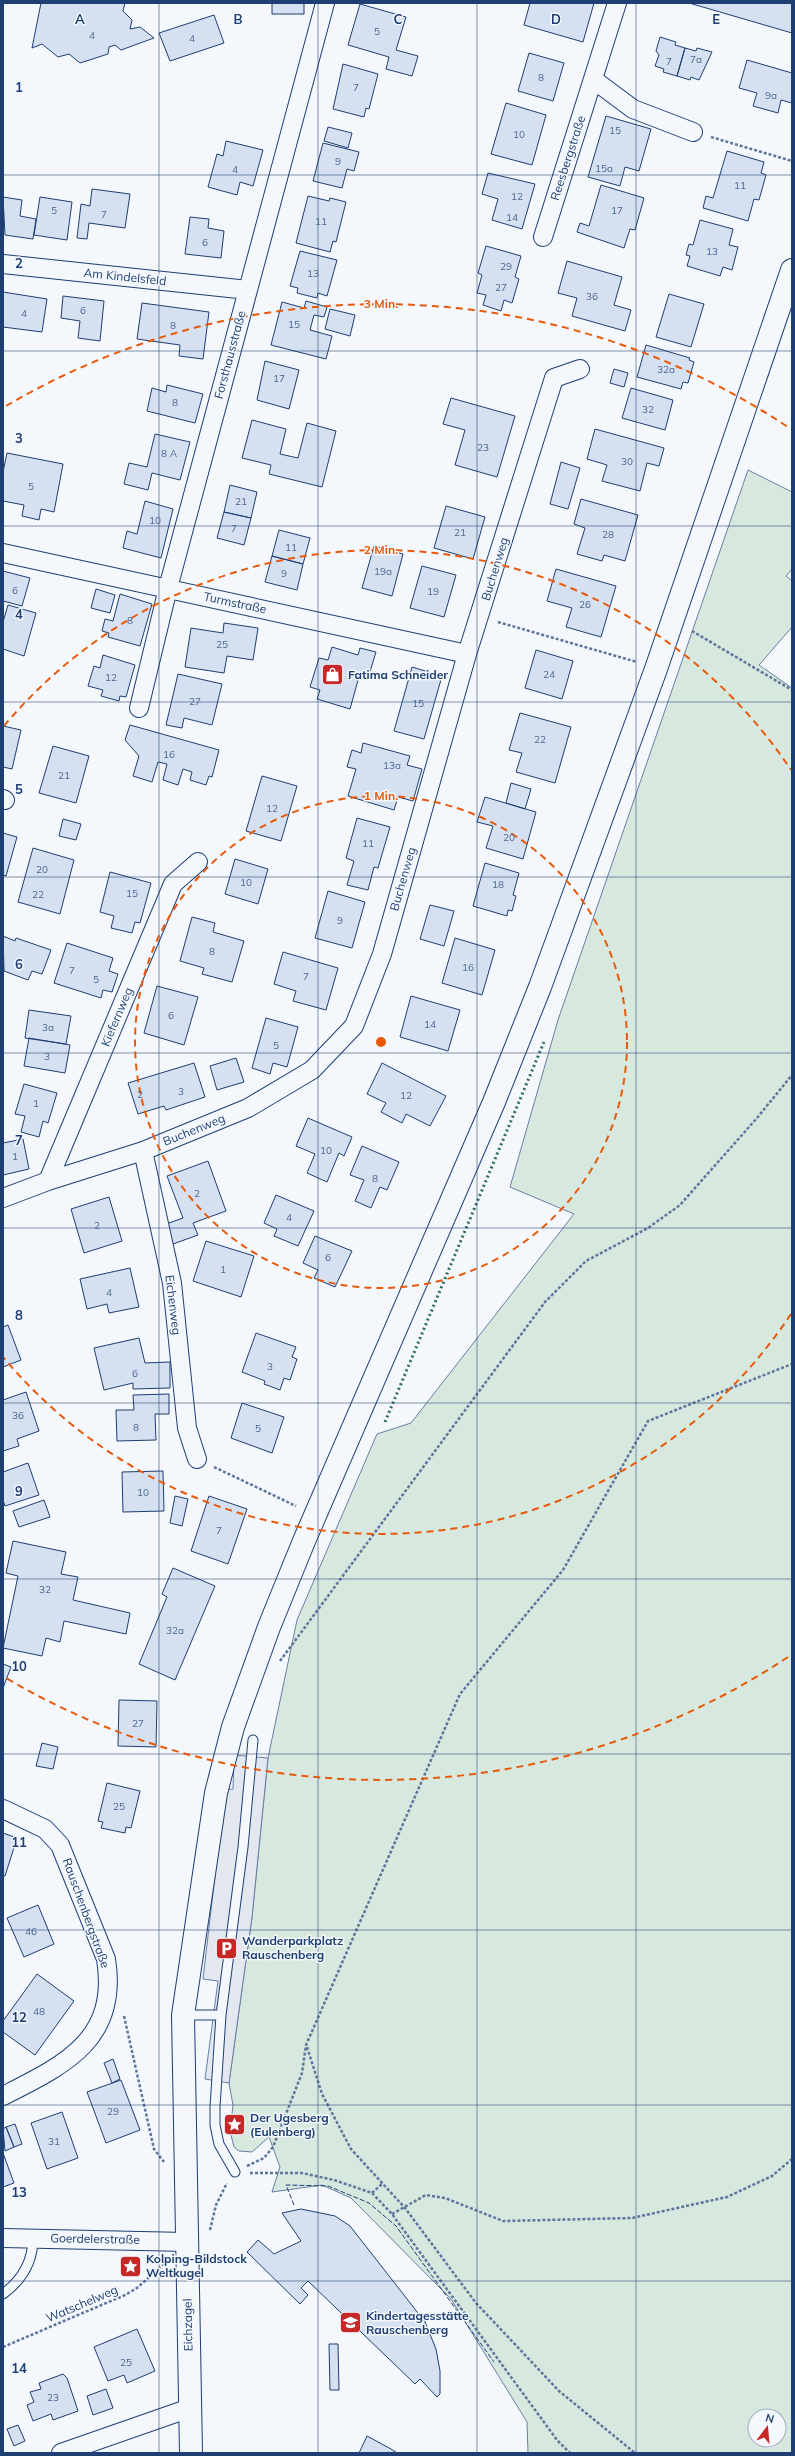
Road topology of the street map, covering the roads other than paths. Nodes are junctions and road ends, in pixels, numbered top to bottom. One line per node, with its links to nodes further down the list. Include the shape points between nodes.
1 (325, 3): 8 (street, Forsthausstraße)
2 (617, 3): 3 (street, Reesbergstraße)
3 (594, 80): 4 (street, via 633,109); 5 (street, Reesbergstraße)
4 (693, 132)
5 (543, 237)
6 (3, 264): 8 (street, Am Kindelsfeld)
7 (792, 270): 21 (main road, Eichzagel, via 656,669 540,987 494,1102 315,1515 233,1727 216,1793)
8 (248, 290): 11 (street, Forsthausstraße)
9 (580, 370): 12 (street, Buchenweg, via 554,378)
10 (3, 553): 11 (street, Turmstraße)
11 (168, 588): 12 (street, Turmstraße); 13 (street, Forsthausstraße)
12 (467, 654): 15 (street, Buchenweg, via 382,954 354,1026 312,1070 248,1108)
13 (139, 708)
14 (198, 862): 16 (street, Kiefernweg, via 173,884)
15 (143, 1151): 16 (street, Buchenweg); 18 (street, Eichenweg, via 172,1283 187,1428)
16 (48, 1181): 17 (street, Buchenweg)
17 (3, 1198)
18 (197, 1459)
19 (253, 1740): 22 (lane)
20 (3, 1809): 23 (street, Rauschenbergstraße, via 45,1829 60,1845 106,1959 109,1978 103,2011 92,2034 73,2057)
21 (183, 2015): 22 (lane); 27 (main road, Eichzagel)
22 (221, 2015): 24 (lane, via 215,2125 219,2144)
23 (3, 2096)
24 (235, 2172)
25 (3, 2238): 26 (street, Goerdelerstraße)
26 (33, 2238): 27 (street, Goerdelerstraße); 28 (lane, via 26,2271)
27 (186, 2242): 29 (main road, Eichzagel)
28 (3, 2294)
29 (190, 2408): 30 (street); 31 (main road, Eichzagel)
30 (61, 2453)
31 (191, 2453)

